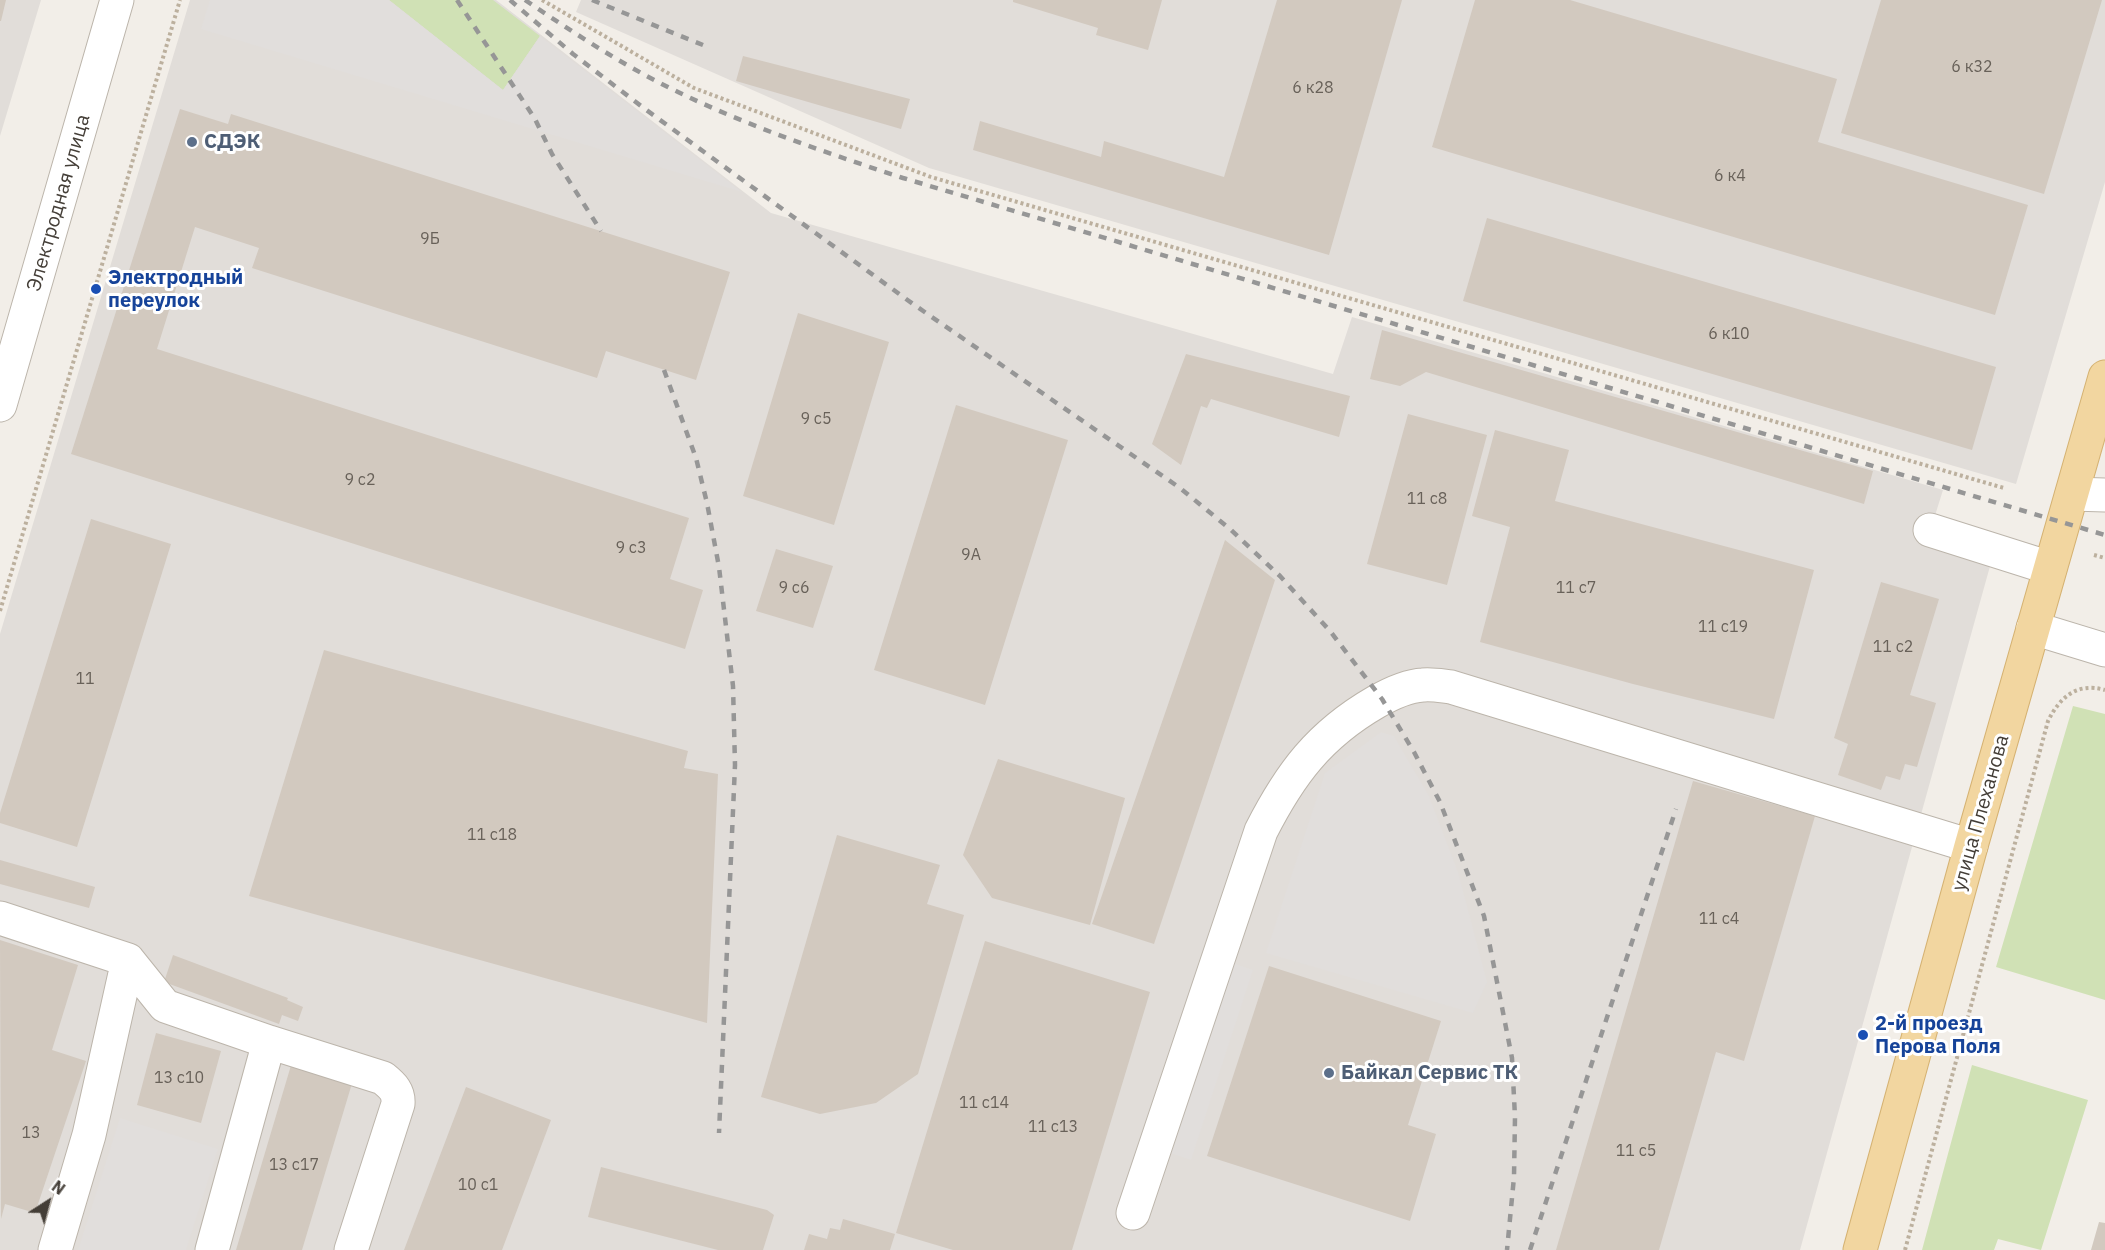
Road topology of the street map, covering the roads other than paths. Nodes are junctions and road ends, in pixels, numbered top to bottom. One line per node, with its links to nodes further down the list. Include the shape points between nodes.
1 (117, 0): 3 (street, Электродная улица)
2 (2105, 377): 4 (main road, улица Плеханова)
3 (0, 405)
4 (2096, 434): 5 (main road, улица Плеханова)
5 (2072, 494): 6 (street); 8 (main road, улица Плеханова)
6 (2105, 495)
7 (1930, 530): 8 (street)
8 (2050, 568): 9 (main road, улица Плеханова)
9 (2033, 628): 10 (street); 11 (main road, улица Плеханова)
10 (2105, 650)
11 (1971, 846): 15 (street, via 1451,687 1423,685 1402,689 1356,714 1328,736 1281,792 1261,831); 19 (main road, улица Плеханова)
12 (0, 918): 13 (street)
13 (128, 960): 14 (street, via 165,1006); 16 (street, via 89,1135)
14 (269, 1042): 17 (street); 18 (street, via 383,1078 399,1096)
15 (1133, 1213)
16 (55, 1250)
17 (212, 1250)
18 (351, 1250)
19 (1860, 1250)

